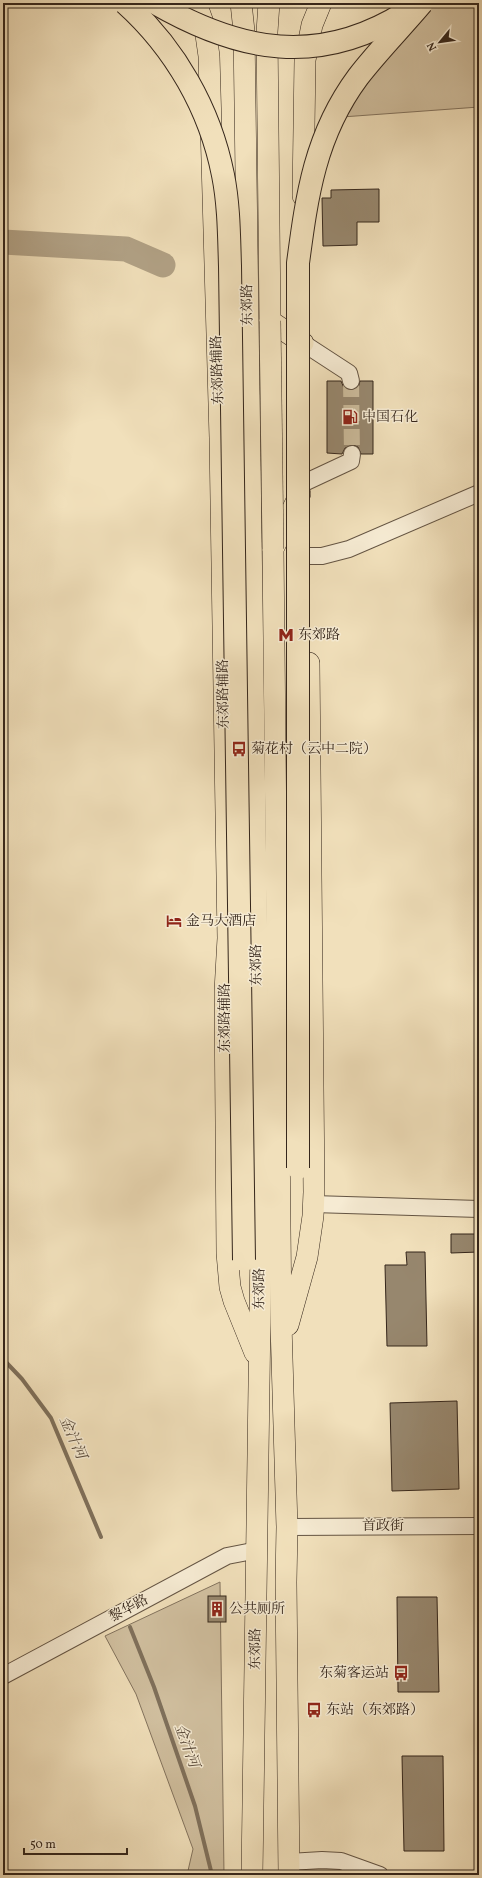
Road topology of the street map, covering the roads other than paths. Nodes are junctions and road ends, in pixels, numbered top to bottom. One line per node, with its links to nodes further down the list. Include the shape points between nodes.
1 (125, 3): 19 (highway, bridge, via 165,47 184,74 202,108 216,144 228,206)
2 (155, 3): 7 (highway, bridge, via 191,22 233,38 259,45 286,48 320,45 365,34 394,20)
3 (196, 3): 21 (main road, 东郊路辅路, via 206,28 209,56 220,438 228,916 224,1092 227,1253 230,1288 255,1352)
4 (241, 3): 21 (main road, 东郊路, via 244,32 261,1245)
5 (269, 3): 8 (main road, 东郊路, via 267,32)
6 (321, 3): 9 (main road, via 308,42 304,79)
7 (420, 3): 16 (highway, bridge, via 358,78 340,106 324,139 305,207 298,263)
8 (270, 321): 9 (main road); 14 (main road, 东郊路, bridge)
9 (303, 343): 10 (street, via 349,373); 12 (main road)
10 (351, 381)
11 (352, 454): 12 (street, via 351,461)
12 (306, 482): 14 (main road); 15 (main road)
13 (479, 493): 15 (street, via 349,549 322,556)
14 (273, 549): 20 (main road, 东郊路)
15 (307, 556): 17 (main road)
16 (298, 1168): 20 (main road, via 302,1193 285,1332)
17 (314, 1204): 18 (street); 20 (main road, via 307,1257 285,1337)
18 (479, 1209)
19 (244, 1260): 21 (main road, via 240,1268 241,1282)
20 (283, 1373): 22 (main road, 东郊路)
21 (258, 1375): 24 (main road, 东郊路)
22 (287, 1526): 23 (street, 首政街); 26 (main road, 东郊路)
23 (479, 1526)
24 (258, 1550): 25 (street, 黎华路, via 227,1556); 27 (main road, 东郊路)
25 (3, 1676)
26 (289, 1868): 28 (street, via 322,1860 341,1861)
27 (252, 1875)
28 (380, 1875)

